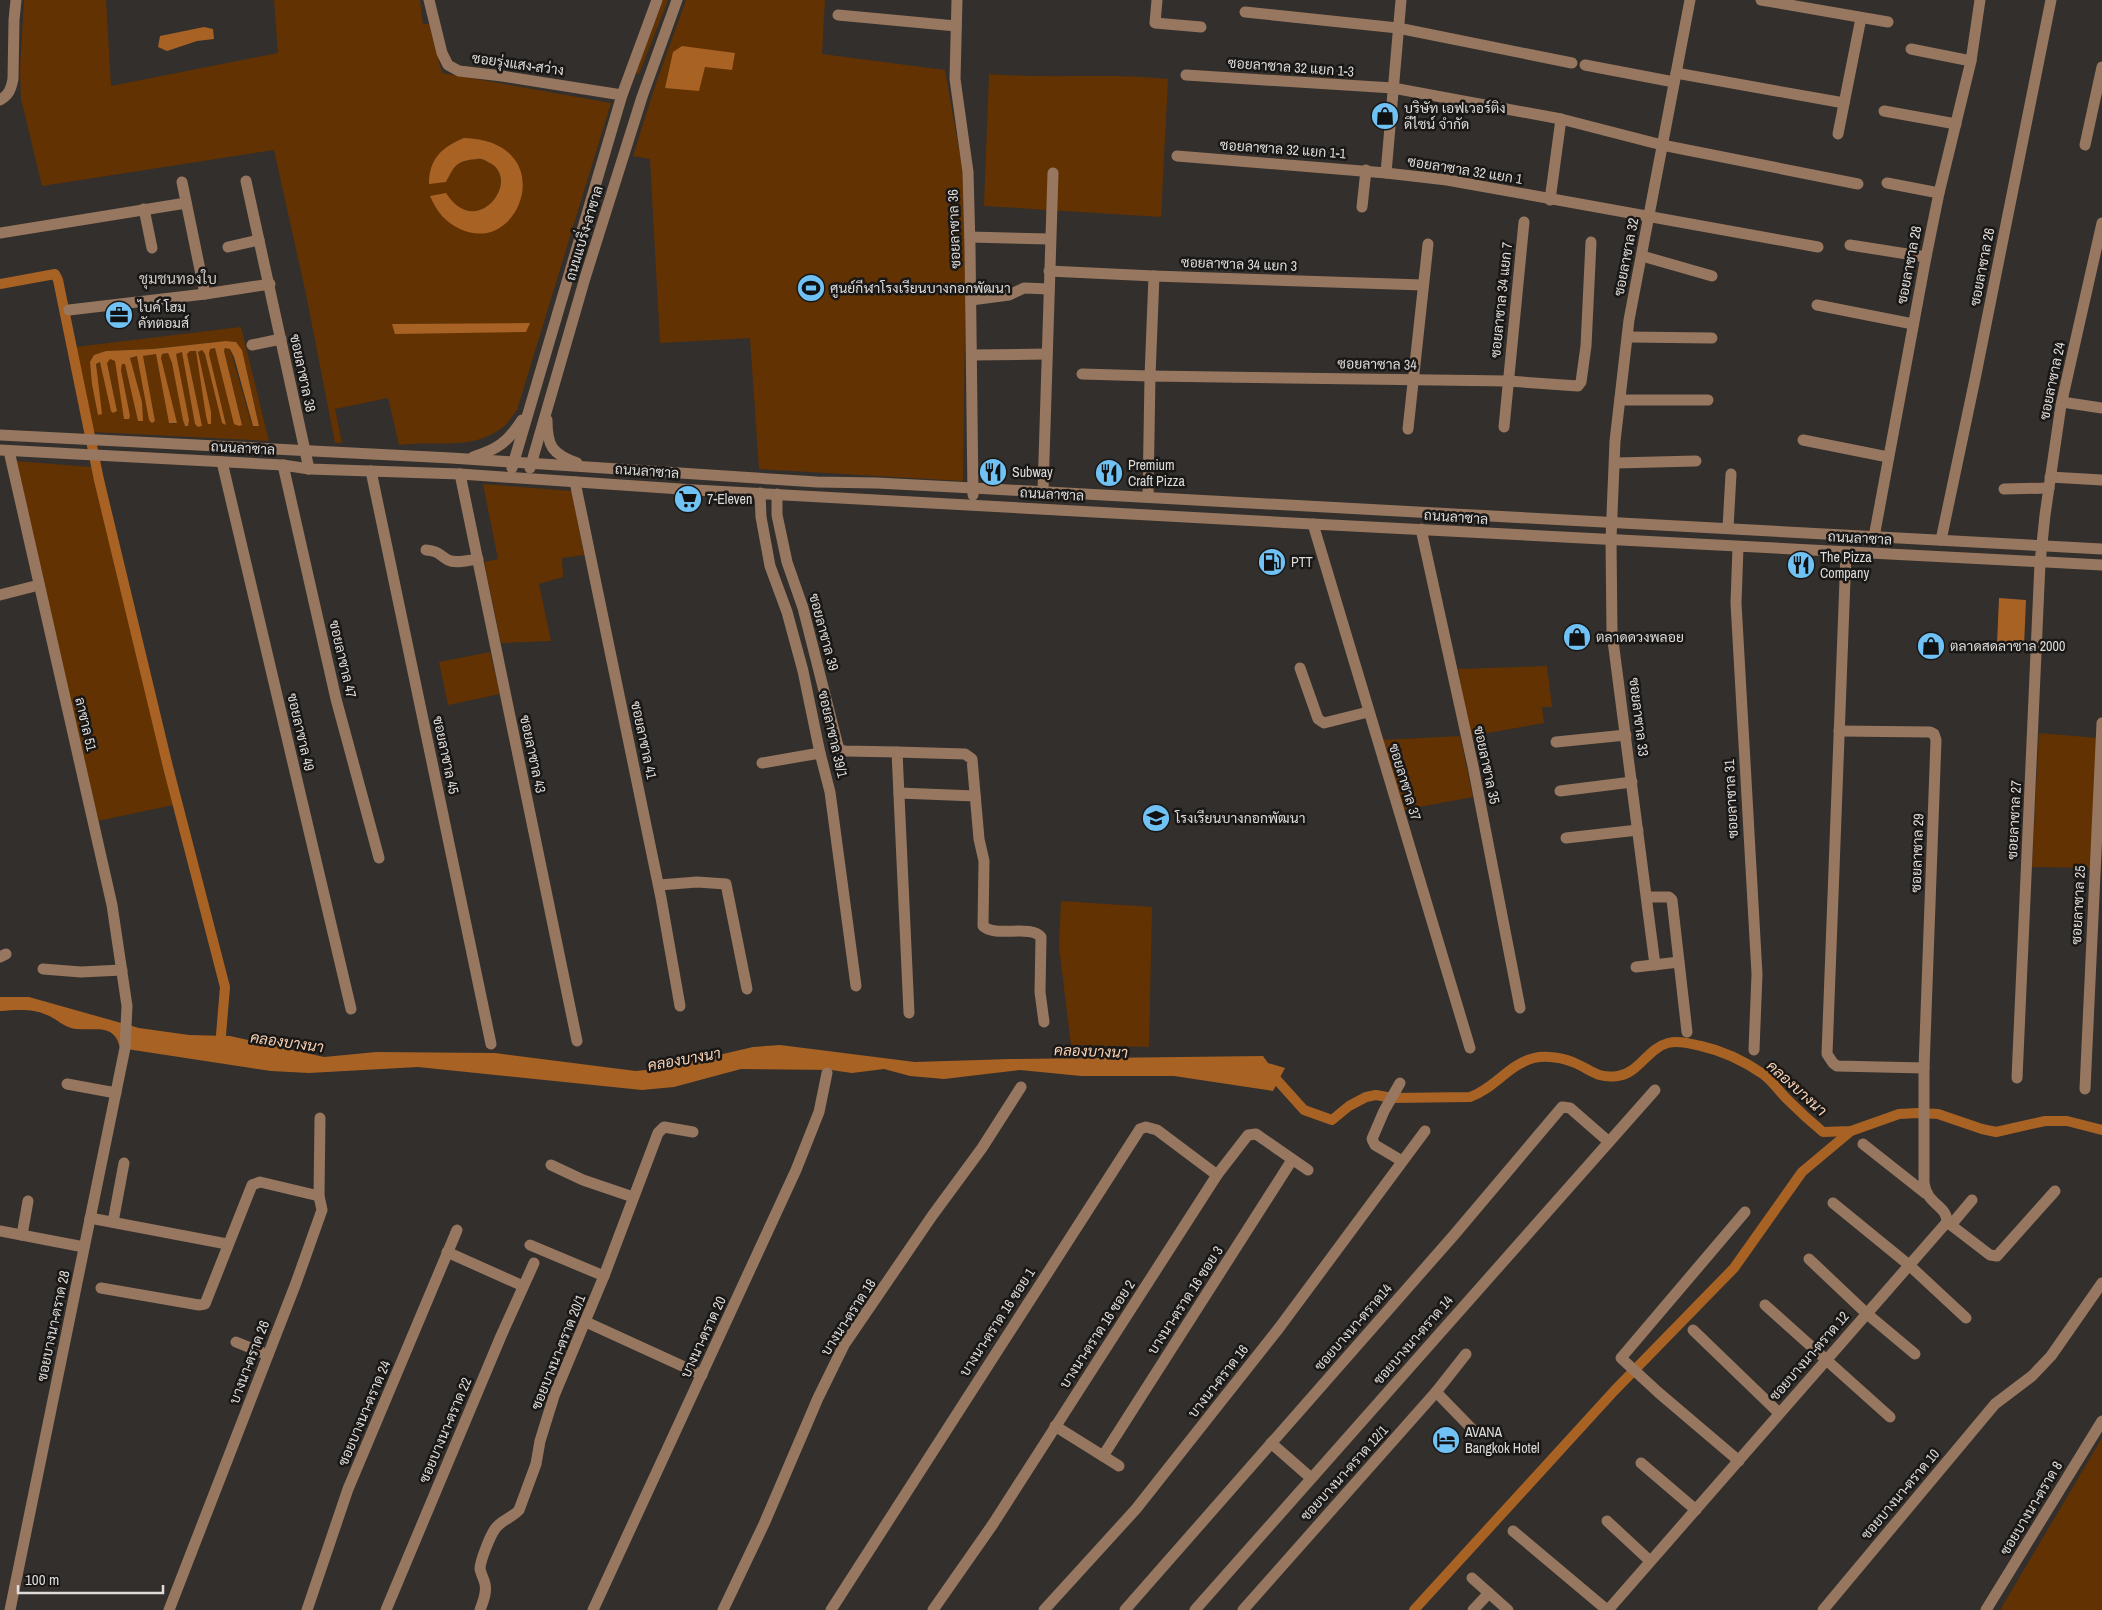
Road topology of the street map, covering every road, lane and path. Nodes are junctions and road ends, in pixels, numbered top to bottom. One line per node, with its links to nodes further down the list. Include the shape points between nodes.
1 (16, 0): 30 (street, via 13,79 11,88)
2 (429, 0): 29 (street, ซอยรุ่งแสง-สว่าง, via 442,53 448,65 460,72)
3 (657, 0): 26 (street, ถนนแบริ่ง-ลาซาล)
4 (677, 0): 27 (street, ถนนแบริ่ง-ลาซาล)
5 (957, 0): 16 (street, ซอยลาซาล 36)
6 (1157, 0): 17 (street, via 1155,23)
7 (1401, 0): 18 (street, ซอยลาซาล 32 แยก 1)
8 (1690, 0): 25 (street, ซอยลาซาล 32)
9 (1761, 0): 14 (street)
10 (1980, 0): 20 (street, ซอยลาซาล 28)
11 (2051, 0): 134 (street, ซอยลาซาล 26)
12 (1245, 12): 18 (street)
13 (838, 15): 16 (street)
14 (1861, 18): 15 (street); 31 (street)
15 (1888, 22)
16 (956, 26): 55 (street, ซอยลาซาล 36, via 955,79 968,172)
17 (1200, 27)
18 (1398, 28): 21 (street); 28 (street, ซอยลาซาล 32 แยก 1)
19 (1911, 49): 20 (street)
20 (1971, 61): 34 (street, ซอยลาซาล 28)
21 (1572, 62)
22 (1585, 66): 25 (street)
23 (2102, 67): 37 (street)
24 (1186, 75): 28 (street, ซอยลาซาล 32 แยก 1-3)
25 (1675, 77): 31 (street); 36 (street, ซอยลาซาล 32)
26 (628, 80): 27 (street); 29 (street, ถนนแบริ่ง-ลาซาล)
27 (646, 86): 87 (street, ถนนแบริ่ง-ลาซาล)
28 (1393, 88): 33 (street, ซอยลาซาล 32 แยก 1-3); 40 (street, ซอยลาซาล 32 แยก 1)
29 (622, 95): 88 (street, ถนนแบริ่ง-ลาซาล)
30 (0, 100)
31 (1844, 103): 35 (street)
32 (1884, 111): 34 (street)
33 (1561, 119): 36 (street, ซอยลาซาล 32 แยก 1-3); 47 (street)
34 (1956, 124): 46 (street, ซอยลาซาล 28)
35 (1838, 134)
36 (1662, 145): 45 (street, ซอยลาซาล 32 แยก 1-3); 51 (street, ซอยลาซาล 32)
37 (2085, 145)
38 (1177, 156): 39 (street, ซอยลาซาล 32 แยก 1-1)
39 (1366, 170): 40 (street, ซอยลาซาล 32 แยก 1-1); 49 (street)
40 (1386, 172): 47 (street, ซอยลาซาล 32 แยก 1)
41 (1053, 173): 56 (street)
42 (246, 181): 57 (street, ซอยลาซาล 38)
43 (182, 182): 48 (street)
44 (1886, 183): 46 (street)
45 (1858, 184)
46 (1939, 193): 65 (street, ซอยลาซาล 28)
47 (1550, 200): 51 (street, ซอยลาซาล 32 แยก 1)
48 (186, 203): 50 (street); 72 (street)
49 (1362, 207)
50 (144, 209): 54 (street); 63 (street)
51 (1650, 217): 62 (street, ซอยลาซาล 32 แยก 1); 64 (street, ซอยลาซาล 32)
52 (1524, 222): 86 (street, ซอยลาซาล 34 แยก 7)
53 (2102, 223): 91 (street, ซอยลาซาล 24)
54 (0, 233)
55 (970, 237): 56 (street); 73 (street, ซอยลาซาล 36)
56 (1050, 239): 66 (street)
57 (259, 240): 61 (street); 69 (street, ซอยลาซาล 38)
58 (1591, 242): 86 (street, ซอยลาซาล 34, via 1581,382 1578,386)
59 (1428, 244): 70 (street)
60 (1850, 245): 65 (street)
61 (228, 247)
62 (1818, 247)
63 (152, 248)
64 (1642, 256): 68 (street); 77 (street, ซอยลาซาล 32)
65 (1926, 257): 76 (street, ซอยลาซาล 28)
66 (1050, 271): 67 (street, ซอยลาซาล 34 แยก 3); 71 (street)
67 (1154, 276): 70 (street, ซอยลาซาล 34 แยก 3); 84 (street)
68 (1712, 276)
69 (270, 284): 72 (street); 79 (street, ซอยลาซาล 38)
70 (1423, 285): 85 (street)
71 (1049, 288): 73 (street, via 1024,288 1009,295); 81 (street)
72 (205, 294): 75 (street)
73 (971, 300): 82 (street, ซอยลาซาล 36)
74 (1817, 305): 76 (street)
75 (69, 310)
76 (1913, 324): 101 (street, ซอยลาซาล 28)
77 (1628, 337): 78 (street); 89 (street, ซอยลาซาล 32)
78 (1712, 338)
79 (281, 339): 80 (street); 98 (street, ซอยลาซาล 38)
80 (252, 345)
81 (1047, 354): 82 (street); 122 (street)
82 (972, 355): 120 (street, ซอยลาซาล 36)
83 (1082, 374): 84 (street, ซอยลาซาล 34)
84 (1150, 376): 85 (street, ซอยลาซาล 34); 126 (street)
85 (1413, 380): 86 (street, ซอยลาซาล 34); 94 (street)
86 (1508, 382): 93 (street, ซอยลาซาล 34 แยก 7)
87 (551, 396): 105 (street, ถนนแบริ่ง-ลาซาล); 108 (street, via 548,436 554,452 566,459)
88 (533, 398): 100 (street, via 517,428 498,448 472,457); 104 (street, ถนนแบริ่ง-ลาซาล)
89 (1620, 400): 90 (street); 106 (street, ซอยลาซาล 32)
90 (1708, 400)
91 (2062, 402): 92 (street); 119 (street, ซอยลาซาล 24)
92 (2102, 408)
93 (1504, 427)
94 (1408, 429)
95 (0, 435): 98 (street, ถนนลาซาล)
96 (1803, 440): 101 (street)
97 (4, 450): 103 (street, ถนนลาซาล); 143 (street, ลาซาล 51)
98 (304, 450): 99 (street, ถนนลาซาล); 109 (street, ซอยลาซาล 38)
99 (358, 453): 100 (street, ถนนลาซาล); 110 (street)
100 (451, 458): 104 (street, ถนนลาซาล)
101 (1888, 458): 132 (street, ซอยลาซาล 28)
102 (1696, 460): 106 (street)
103 (222, 462): 107 (street, ถนนลาซาล); 172 (street, ซอยลาซาล 49)
104 (514, 462): 105 (street, ถนนลาซาล); 114 (street, ถนนแบริ่ง-ลาซาล)
105 (531, 463): 108 (street, ถนนลาซาล); 115 (street, ถนนแบริ่ง-ลาซาล)
106 (1615, 463): 128 (street, ซอยลาซาล 32)
107 (283, 465): 109 (street, ถนนลาซาล); 160 (street, ซอยลาซาล 47, via 336,699)
108 (596, 467): 118 (street, ถนนลาซาล)
109 (309, 469): 110 (street, ถนนลาซาล)
110 (359, 470): 111 (street, ถนนลาซาล)
111 (372, 471): 112 (street, ถนนลาซาล); 177 (street, ซอยลาซาล 45)
112 (460, 474): 114 (street, ถนนลาซาล); 140 (street, ซอยลาซาล 43)
113 (1731, 474): 130 (street)
114 (510, 477): 115 (street, ถนนลาซาล)
115 (527, 478): 117 (street, ถนนลาซาล)
116 (2102, 480): 119 (street)
117 (575, 482): 123 (street, ถนนลาซาล); 161 (street, ซอยลาซาล 41)
118 (817, 482): 120 (street, ถนนลาซาล); 125 (street)
119 (2050, 483): 121 (street); 135 (street, ซอยลาซาล 24)
120 (973, 488): 122 (street, ถนนลาซาล); 127 (street, ซอยลาซาล 36)
121 (2004, 489)
122 (1043, 492): 126 (street, ถนนลาซาล)
123 (760, 493): 124 (street, ถนนลาซาล); 152 (street, ซอยลาซาล 39/1, via 770,566 803,671)
124 (777, 494): 125 (street, ถนนลาซาล); 151 (street, ซอยลาซาล 39, via 787,562 803,608 838,746 845,751)
125 (816, 496): 127 (street, ถนนลาซาล)
126 (1148, 497): 128 (street, ถนนลาซาล)
127 (973, 504): 129 (street, ถนนลาซาล)
128 (1613, 522): 130 (street, ถนนลาซาล); 133 (street, ซอยลาซาล 33)
129 (1312, 524): 131 (street, ถนนลาซาล); 146 (street, ซอยลาซาล 37)
130 (1728, 528): 132 (street, ถนนลาซาล)
131 (1421, 529): 133 (street, ถนนลาซาล); 171 (street, ซอยลาซาล 35, via 1473,766)
132 (1874, 537): 134 (street, ถนนลาซาล)
133 (1612, 540): 136 (street, ถนนลาซาล); 149 (street, ซอยลาซาล 33, via 1612,633)
134 (1941, 540): 135 (street, ถนนลาซาล)
135 (2042, 545): 137 (street, ถนนลาซาล); 141 (street, ซอยลาซาล 27)
136 (1738, 547): 139 (street, ถนนลาซาล); 180 (street, ซอยลาซาล 31, via 1736,603 1757,974)
137 (2102, 548)
138 (426, 550): 140 (street, via 438,551 456,562)
139 (1846, 553): 141 (street, ถนนลาซาล); 148 (street)
140 (478, 559): 176 (street, ซอยลาซาล 43)
141 (2040, 563): 142 (street, ถนนลาซาล); 183 (street, ซอยลาซาล 27)
142 (2102, 566)
143 (39, 585): 144 (street); 167 (street, ลาซาล 51, via 112,905)
144 (0, 595)
145 (1300, 668): 146 (street, via 1320,722)
146 (1368, 712): 179 (street, ซอยลาซาล 37)
147 (2102, 723): 187 (street, ซอยลาซาล 25)
148 (1839, 731): 181 (street, via 1826,1054 1837,1066); 181 (street, ซอยลาซาล 29, via 1930,732 1936,740)
149 (1626, 735): 150 (street); 154 (street, ซอยลาซาล 33)
150 (1556, 742)
151 (897, 752): 156 (street); 157 (street, ซอยลาซาล 39, via 970,755)
152 (820, 753): 153 (street); 168 (street, ซอยลาซาล 39/1, via 830,792)
153 (762, 763)
154 (1632, 782): 155 (street); 158 (street, ซอยลาซาล 33)
155 (1560, 791)
156 (899, 793): 157 (street); 173 (street)
157 (975, 796): 174 (street, ซอยลาซาล 39, via 984,861 983,926 993,930 1034,933 1040,937 1040,992)
158 (1638, 830): 159 (street); 162 (street, ซอยลาซาล 33)
159 (1566, 838)
160 (380, 858)
161 (659, 885): 169 (street, via 726,884); 170 (street, ซอยลาซาล 41)
162 (1647, 897): 163 (street, via 1669,897 1672,900); 164 (street, ซอยลาซาล 33)
163 (1679, 962): 164 (street); 175 (street)
164 (1654, 965): 165 (street)
165 (1636, 968)
166 (43, 969): 167 (street, via 81,972)
167 (122, 970): 178 (street, ลาซาล 51, via 127,1006)
168 (856, 986)
169 (747, 989)
170 (680, 1006)
171 (1520, 1008)
172 (351, 1009)
173 (909, 1013)
174 (1044, 1022)
175 (1687, 1032)
176 (577, 1041)
177 (491, 1044)
178 (125, 1048): 189 (street, ซอยบางนา-ตราด 28)
179 (1470, 1048)
180 (1754, 1050)
181 (1924, 1068): 202 (street, ซอยลาซาล 29)
182 (827, 1073): 236 (street, บางนา-ตราด 20, via 819,1112 796,1170)
183 (2017, 1078)
184 (1400, 1083): 196 (street, via 1373,1137 1374,1144)
185 (67, 1084): 189 (street)
186 (1022, 1087): 261 (street, บางนา-ตราด 18, via 844,1345)
187 (2085, 1089)
188 (1655, 1090): 193 (street, ซอยบางนา-ตราด 14)
189 (116, 1093): 209 (street, ซอยบางนา-ตราด 28)
190 (320, 1118): 203 (street, บางนา-ตราด 26)
191 (1425, 1131): 196 (street, บางนา-ตราด 16)
192 (693, 1132): 204 (street, ซอยบางนา-ตราด 20/1, via 661,1129)
193 (1609, 1142): 243 (street, ซอยบางนา-ตราด14, via 1570,1108 1562,1107); 248 (street, ซอยบางนา-ตราด 14)
194 (1863, 1144): 202 (street)
195 (1292, 1160): 199 (street, บางนา-ตราด 16 ซอย 2); 200 (street, บางนา-ตราด 16 ซอย 2, via 1256,1134 1251,1134); 244 (street, บางนา-ตราด 16 ซอย 3)
196 (1402, 1162): 264 (street, บางนา-ตราด 16, via 1279,1328 1136,1509)
197 (124, 1163): 210 (street)
198 (551, 1165): 204 (street, via 588,1183)
199 (1308, 1170)
200 (1217, 1175): 241 (street, บางนา-ตราด 16 ซอย 2); 262 (street, บางนา-ตราด 16 ซอย 1, via 1156,1130 1140,1129)
201 (2055, 1191): 211 (street, via 1997,1256 1990,1255)
202 (1925, 1193): 211 (street, via 1945,1213)
203 (320, 1196): 215 (street, via 260,1182 252,1185); 234 (street, บางนา-ตราด 26, via 322,1210)
204 (633, 1198): 222 (street, ซอยบางนา-ตราด 20/1)
205 (1972, 1200): 211 (street, ซอยบางนา-ตราด 12)
206 (28, 1201): 214 (street)
207 (1833, 1203): 221 (street)
208 (1745, 1212): 245 (street, via 1621,1358)
209 (90, 1218): 210 (street); 217 (street, ซอยบางนา-ตราด 28)
210 (113, 1222): 215 (street)
211 (1949, 1223): 221 (street, ซอยบางนา-ตราด 12)
212 (457, 1230): 218 (street, ซอยบางนา-ตราด 24)
213 (0, 1231): 214 (street)
214 (22, 1235): 217 (street)
215 (227, 1244): 225 (street, via 205,1304)
216 (530, 1246): 222 (street)
217 (84, 1247): 255 (street, ซอยบางนา-ตราด 28)
218 (447, 1252): 224 (street); 257 (street, ซอยบางนา-ตราด 24, via 348,1489)
219 (1809, 1259): 227 (street)
220 (534, 1263): 224 (street, ซอยบางนา-ตราด 22)
221 (1909, 1266): 227 (street, ซอยบางนา-ตราด 12); 228 (street)
222 (604, 1276): 229 (street, ซอยบางนา-ตราด 20/1)
223 (2102, 1282): 271 (street, ซอยบางนา-ตราด 10, via 2051,1356 2032,1376 1995,1404)
224 (523, 1286): 258 (street, ซอยบางนา-ตราด 22)
225 (101, 1288)
226 (1765, 1305): 235 (street)
227 (1866, 1313): 233 (street); 235 (street, ซอยบางนา-ตราด 12)
228 (1966, 1318)
229 (586, 1322): 236 (street); 259 (street, ซอยบางนา-ตราด 20/1, via 554,1396 536,1464 519,1510 495,1529 481,1563 486,1594)
230 (1693, 1330): 238 (street)
231 (236, 1342): 234 (street)
232 (1466, 1354): 237 (street, ซอยบางนา-ตราด 12/1)
233 (1915, 1354)
234 (268, 1355): 256 (street, บางนา-ตราด 26)
235 (1826, 1360): 238 (street, ซอยบางนา-ตราด 12); 239 (street)
236 (702, 1375): 260 (street, บางนา-ตราด 20)
237 (1436, 1392): 242 (street); 267 (street, ซอยบางนา-ตราด 12/1)
238 (1779, 1413): 245 (street, ซอยบางนา-ตราด 12)
239 (1890, 1417)
240 (2102, 1421): 272 (street, ซอยบางนา-ตราด 8)
241 (1055, 1426): 244 (street); 263 (street, บางนา-ตราด 16 ซอย 2)
242 (1476, 1433)
243 (1271, 1443): 248 (street); 265 (street, ซอยบางนา-ตราด14)
244 (1103, 1456): 247 (street)
245 (1739, 1461): 249 (street, ซอยบางนา-ตราด 12)
246 (1641, 1463): 249 (street)
247 (1119, 1466)
248 (1311, 1478): 266 (street, ซอยบางนา-ตราด 14)
249 (1696, 1510): 252 (street, ซอยบางนา-ตราด 12)
250 (1607, 1521): 252 (street)
251 (1513, 1531): 270 (street)
252 (1650, 1561): 270 (street, ซอยบางนา-ตราด 12)
253 (1472, 1578): 254 (street)
254 (1489, 1593): 268 (street); 269 (street)
255 (10, 1610)
256 (169, 1610)
257 (308, 1610)
258 (386, 1610)
259 (480, 1610)
260 (593, 1610)
261 (723, 1610)
262 (831, 1610)
263 (933, 1610)
264 (1044, 1610)
265 (1124, 1610)
266 (1195, 1610)
267 (1243, 1610)
268 (1473, 1610)
269 (1508, 1610)
270 (1607, 1610)
271 (1823, 1610)
272 (1986, 1610)

